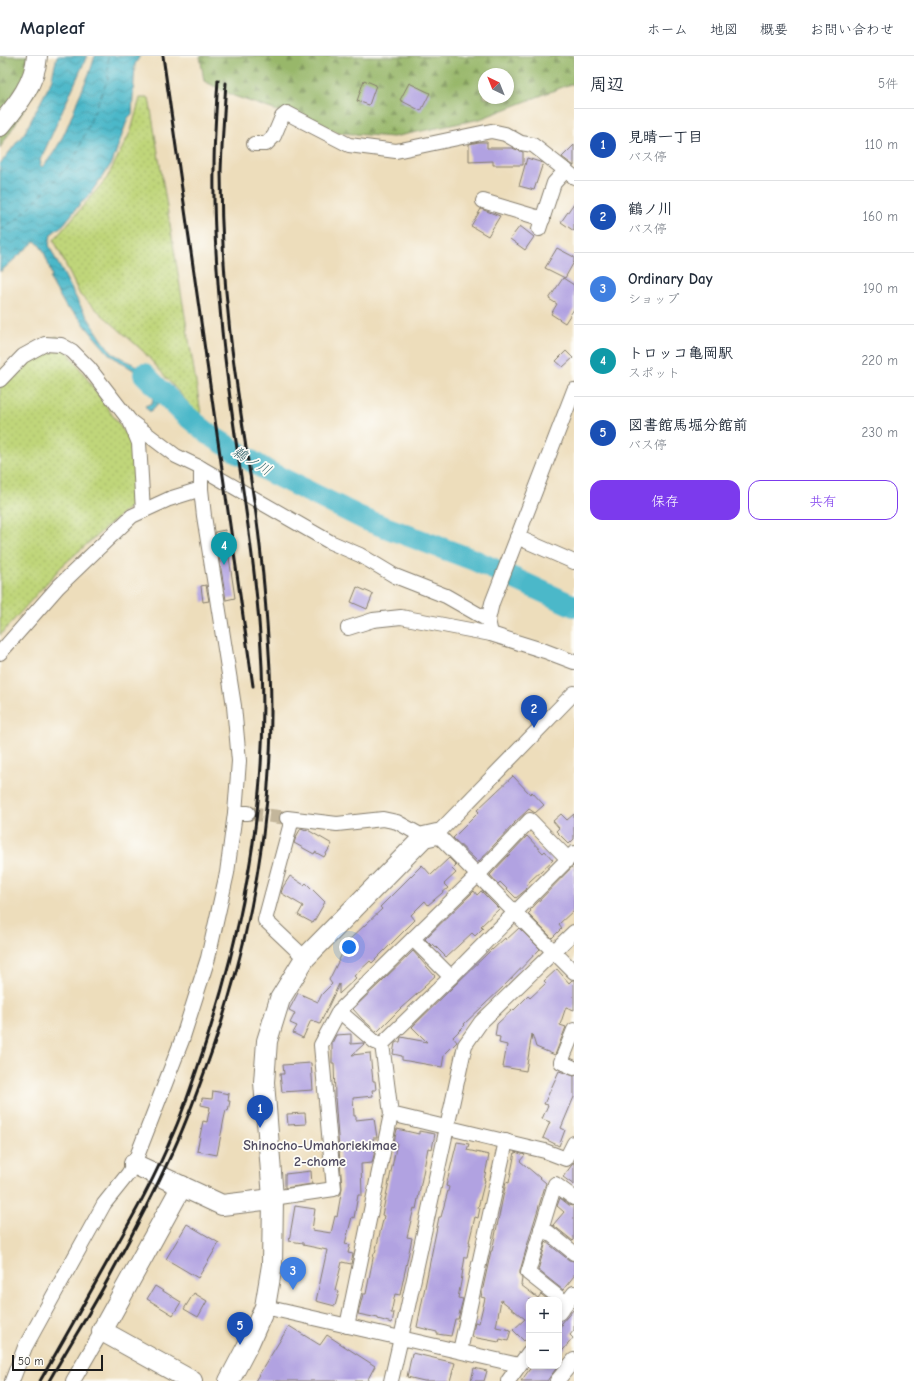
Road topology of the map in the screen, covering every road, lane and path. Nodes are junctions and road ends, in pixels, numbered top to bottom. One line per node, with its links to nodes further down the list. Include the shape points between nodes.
1 (37, 56): 2 (street, via 36,68 23,97)
2 (0, 126)
3 (254, 144): 4 (street, via 266,144 274,136 282,117 287,113 349,145 396,151 491,131 533,145)
4 (570, 173): 5 (street, via 554,183 541,224)
5 (483, 201)
6 (0, 380): 8 (street, via 23,356 45,344 61,345 72,351 90,368)
7 (574, 390): 12 (street)
8 (130, 421): 9 (street, via 176,456); 11 (street, via 139,443)
9 (201, 468): 10 (street); 14 (street, via 330,542 360,555 395,576 446,596)
10 (201, 489): 11 (street); 38 (street, via 234,706 242,813 208,958 182,1040)
11 (143, 511): 17 (street, via 132,516 58,587)
12 (516, 542): 13 (street); 14 (street)
13 (574, 562)
14 (488, 620): 16 (street)
15 (348, 628): 16 (street, via 373,620 401,617)
16 (491, 634): 18 (street)
17 (0, 653)
18 (574, 662)
19 (574, 693): 20 (street)
20 (430, 836): 22 (street); 27 (street); 27 (street, via 383,819 337,824 290,818 266,920)
21 (571, 856): 22 (street, via 530,820); 23 (street)
22 (478, 876): 23 (street); 25 (street)
23 (515, 913): 26 (street); 29 (street)
24 (574, 932): 26 (street)
25 (413, 939): 29 (street); 30 (street)
26 (554, 951): 28 (street); 35 (street, via 481,1022 465,1045)
27 (305, 958): 40 (street, via 280,999 267,1041 264,1082)
28 (574, 972)
29 (451, 977): 32 (street)
30 (339, 1011): 32 (street, via 375,1042); 40 (street, via 321,1045 334,1189)
31 (574, 1030): 33 (street, via 561,1062)
32 (382, 1044): 34 (street)
33 (574, 1068)
34 (391, 1114): 35 (street); 46 (street)
35 (447, 1127): 36 (street); 48 (street)
36 (506, 1141): 37 (street, via 545,1151 566,1160); 49 (street)
37 (574, 1143)
38 (134, 1164): 39 (street); 53 (street, via 104,1204 25,1347)
39 (182, 1186): 40 (street, via 222,1205); 47 (street)
40 (273, 1198): 45 (street, via 272,1265)
41 (574, 1198): 42 (street, via 555,1184)
42 (541, 1229): 43 (street); 44 (street, via 528,1272)
43 (574, 1252)
44 (566, 1303)
45 (265, 1307): 46 (street); 56 (street)
46 (347, 1326): 48 (street)
47 (102, 1331): 54 (street); 55 (street)
48 (401, 1338): 49 (street); 57 (street)
49 (460, 1351): 52 (street)
50 (526, 1356): 52 (street)
51 (574, 1360): 59 (street)
52 (519, 1365): 58 (street)
53 (12, 1381)
54 (73, 1381)
55 (192, 1381)
56 (229, 1381)
57 (391, 1381)
58 (508, 1381)
59 (557, 1381)

